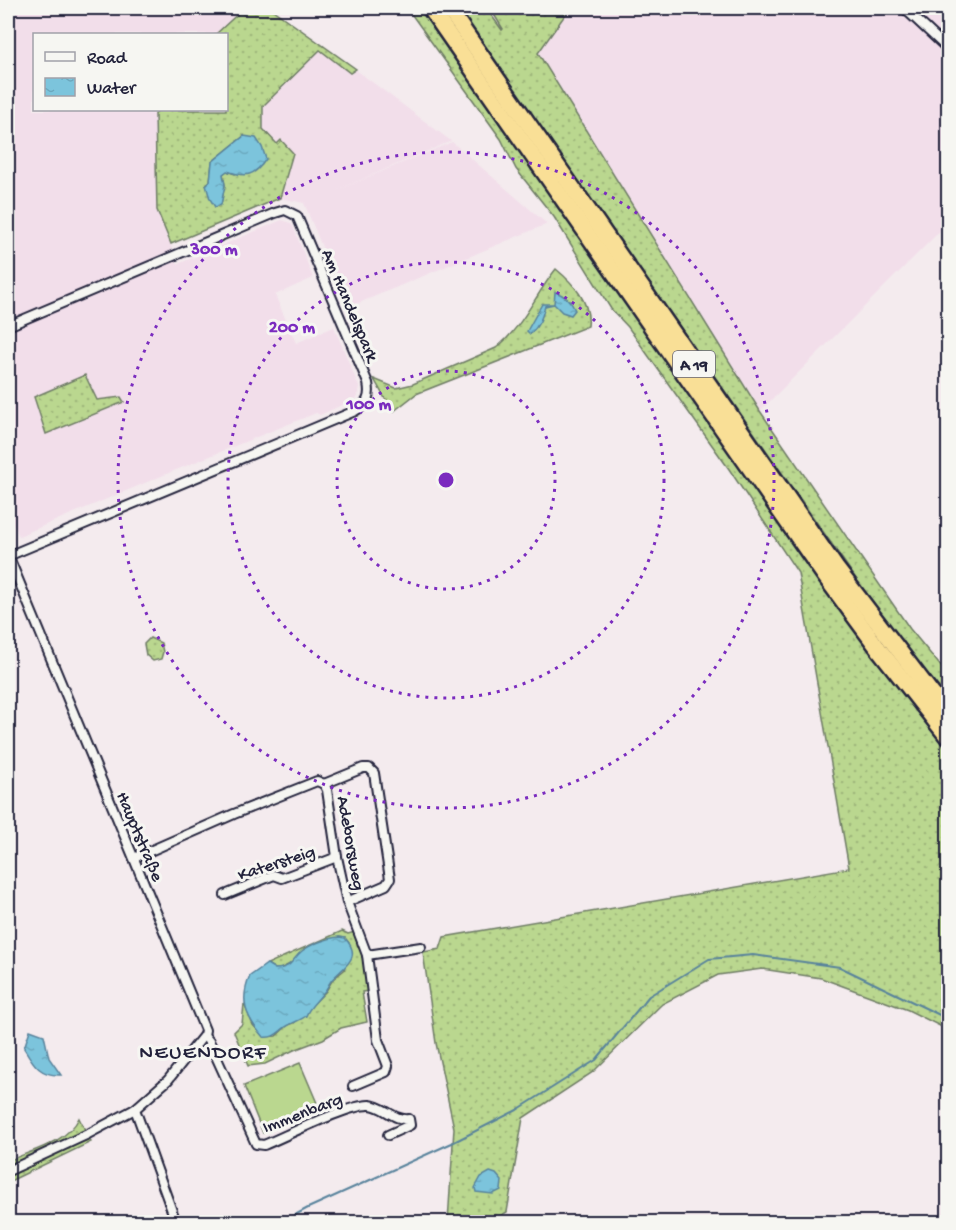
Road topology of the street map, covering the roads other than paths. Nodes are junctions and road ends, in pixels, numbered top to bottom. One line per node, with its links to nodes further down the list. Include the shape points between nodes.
1 (430, 8): 8 (highway, A 19, via 825,576)
2 (448, 8): 7 (highway, A 19, via 836,568)
3 (904, 8): 4 (street)
4 (948, 49)
5 (8, 326): 6 (street, Am Handelspark, via 285,210 297,216 368,383 369,396 355,411)
6 (8, 556): 11 (street, Hauptstraße)
7 (948, 714)
8 (948, 736)
9 (324, 784): 10 (street, Adeborsweg); 11 (street, Adeborsweg, via 317,781); 13 (street, via 363,768 374,773 390,879 386,885)
10 (337, 856): 12 (street, Katersteig); 13 (street, Adeborsweg)
11 (134, 858): 16 (street, Hauptstraße, via 203,1024)
12 (225, 895)
13 (347, 902): 15 (street, Adeborsweg)
14 (420, 947): 15 (street)
15 (367, 955): 17 (street, Adeborsweg, via 378,1040 388,1066 386,1072)
16 (204, 1035): 18 (street, via 168,1080); 19 (street, Immenbarg, via 256,1144 264,1145 347,1110 371,1105 402,1120 409,1119 410,1125)
17 (353, 1086)
18 (135, 1109): 20 (street); 21 (street)
19 (388, 1136)
20 (8, 1171)
21 (176, 1222)

